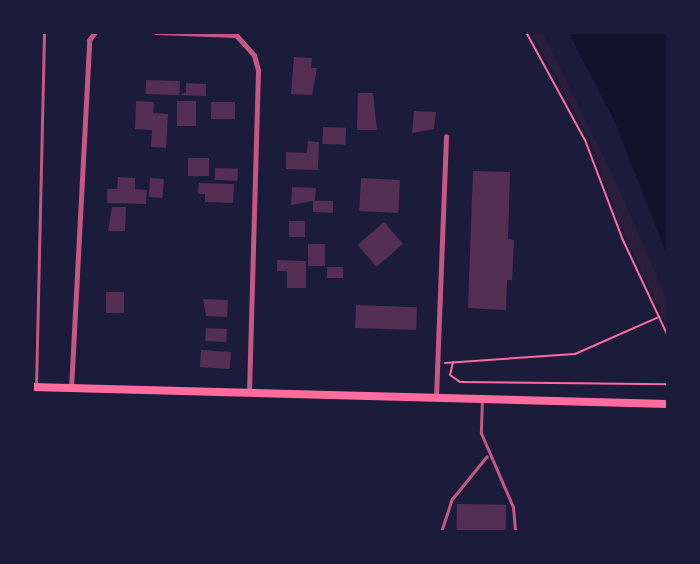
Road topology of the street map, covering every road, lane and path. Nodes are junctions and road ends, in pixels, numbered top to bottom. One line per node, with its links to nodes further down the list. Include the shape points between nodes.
1 (44, 32): 7 (lane)
2 (96, 32): 15 (street, via 89,40)
3 (156, 32): 16 (street, via 236,35 254,55 258,70)
4 (526, 32): 8 (path, via 585,140 627,250)
5 (446, 136): 12 (street)
6 (32, 271): 7 (lane)
7 (37, 271): 9 (lane)
8 (659, 317): 10 (path); 11 (path, via 575,354)
9 (34, 322): 14 (lane)
10 (668, 336)
11 (453, 362): 12 (path); 13 (path, via 450,376 460,382)
12 (436, 363): 17 (street)
13 (668, 384)
14 (34, 387): 15 (main road)
15 (71, 389): 16 (main road)
16 (249, 391): 17 (main road)
17 (436, 397): 18 (main road)
18 (482, 398): 19 (main road); 20 (lane, via 481,433)
19 (668, 404)
20 (488, 456): 21 (lane, via 452,499); 22 (lane, via 513,507)
21 (441, 532)
22 (515, 532)

